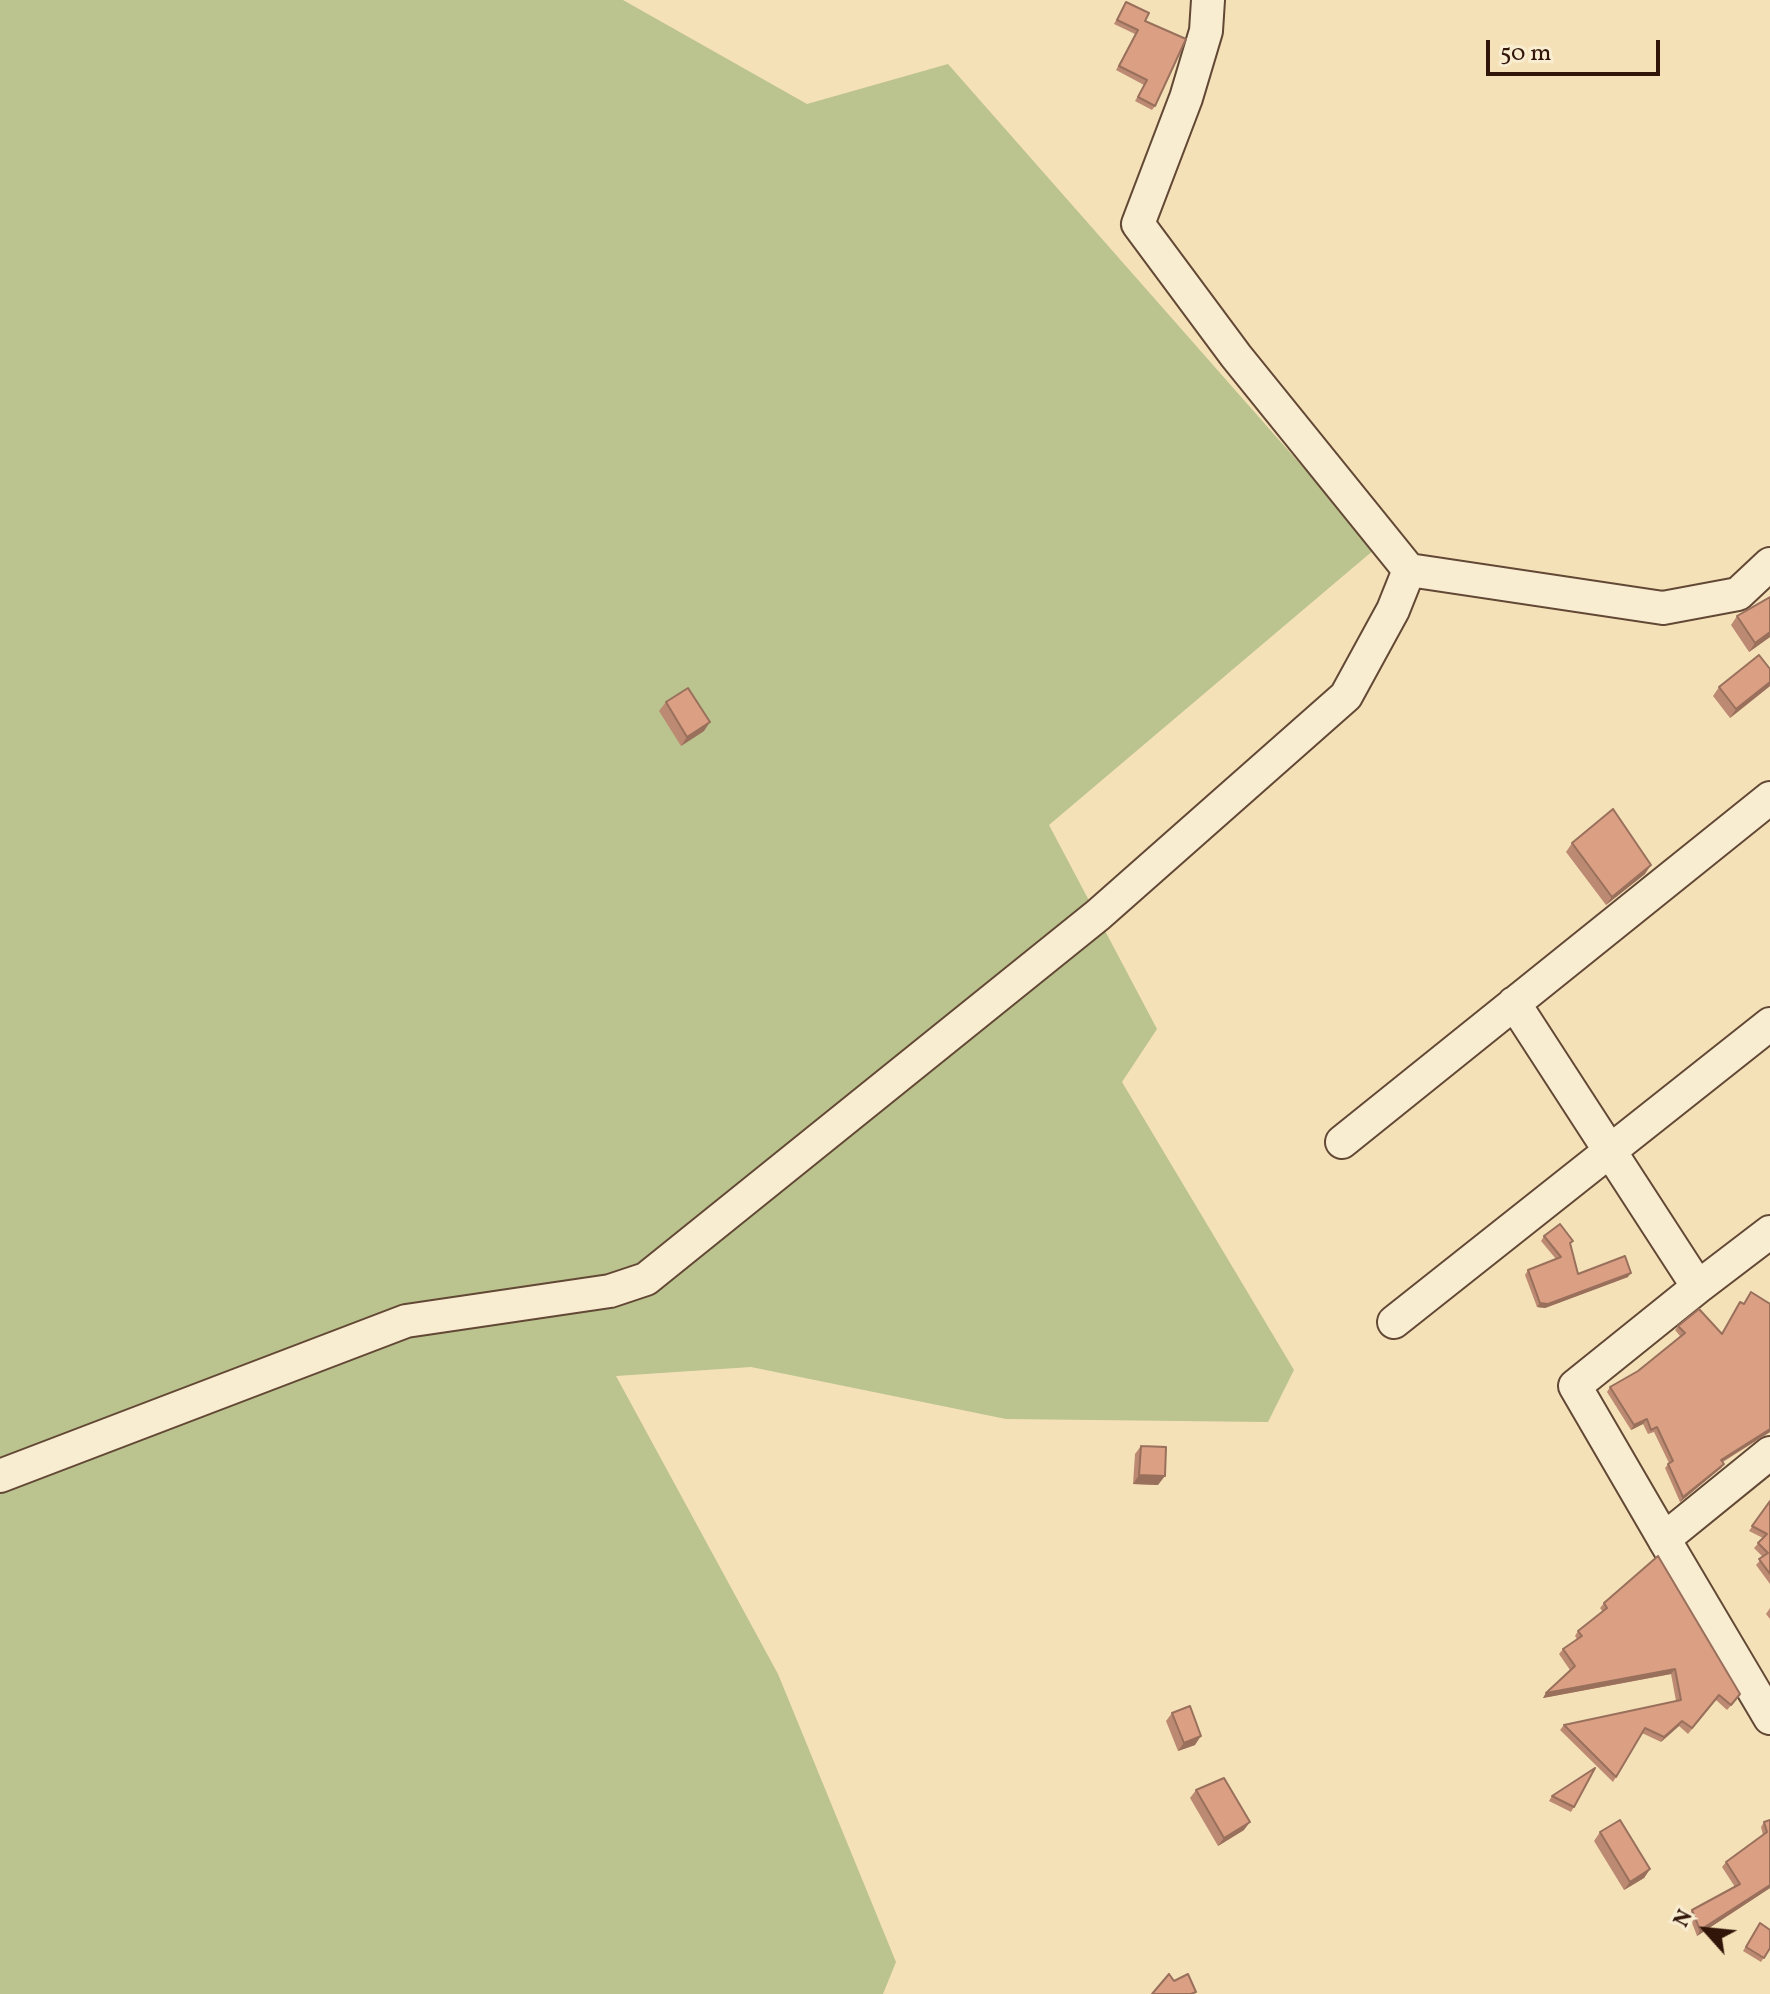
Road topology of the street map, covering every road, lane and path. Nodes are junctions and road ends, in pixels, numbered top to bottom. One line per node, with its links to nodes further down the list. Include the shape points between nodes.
1 (1208, 0): 3 (street, via 1206,31 1186,98 1138,224 1236,356)
2 (1770, 564): 3 (street, via 1738,594 1663,608)
3 (1409, 570): 13 (street, via 1346,696 1098,915 646,1279 610,1291 406,1321)
4 (1770, 798): 5 (street)
5 (1514, 1003): 7 (street); 8 (street)
6 (1770, 1024): 8 (street)
7 (1342, 1142)
8 (1610, 1148): 10 (street); 11 (street)
9 (1770, 1232): 10 (street)
10 (1698, 1287): 14 (street, via 1575,1386)
11 (1394, 1322)
12 (1770, 1453): 14 (street)
13 (0, 1476)
14 (1664, 1539): 15 (street)
15 (1766, 1704)

